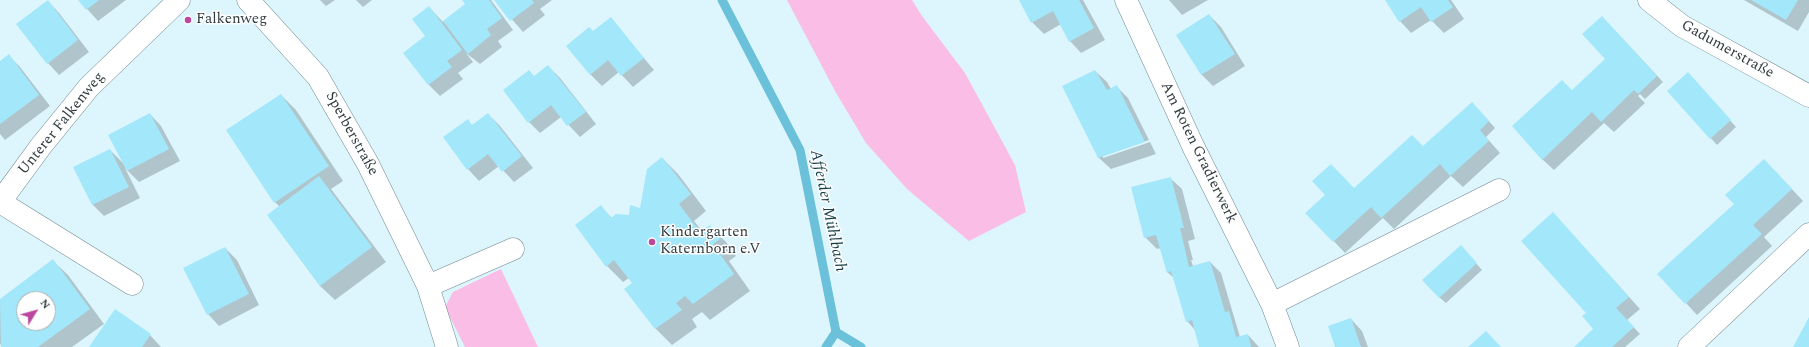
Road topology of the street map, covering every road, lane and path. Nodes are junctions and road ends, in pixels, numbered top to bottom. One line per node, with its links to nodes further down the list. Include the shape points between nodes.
1 (179, 0): 7 (street, Unterer Falkenweg, via 89,87)
2 (248, 0): 11 (street, Sperberstraße, via 318,77 368,164)
3 (1126, 0): 12 (street, Am Roten Gradierwerk, via 1193,146)
4 (1649, 0): 5 (street, Gadumerstraße, via 1682,26)
5 (1809, 96)
6 (1499, 190): 12 (street)
7 (0, 202): 10 (street, Unterer Falkenweg)
8 (1809, 234): 15 (street)
9 (512, 249): 11 (street)
10 (132, 284)
11 (428, 286): 13 (street, Sperberstraße)
12 (1272, 304): 14 (street, Am Roten Gradierwerk)
13 (447, 347)
14 (1288, 347)
15 (1689, 347)

